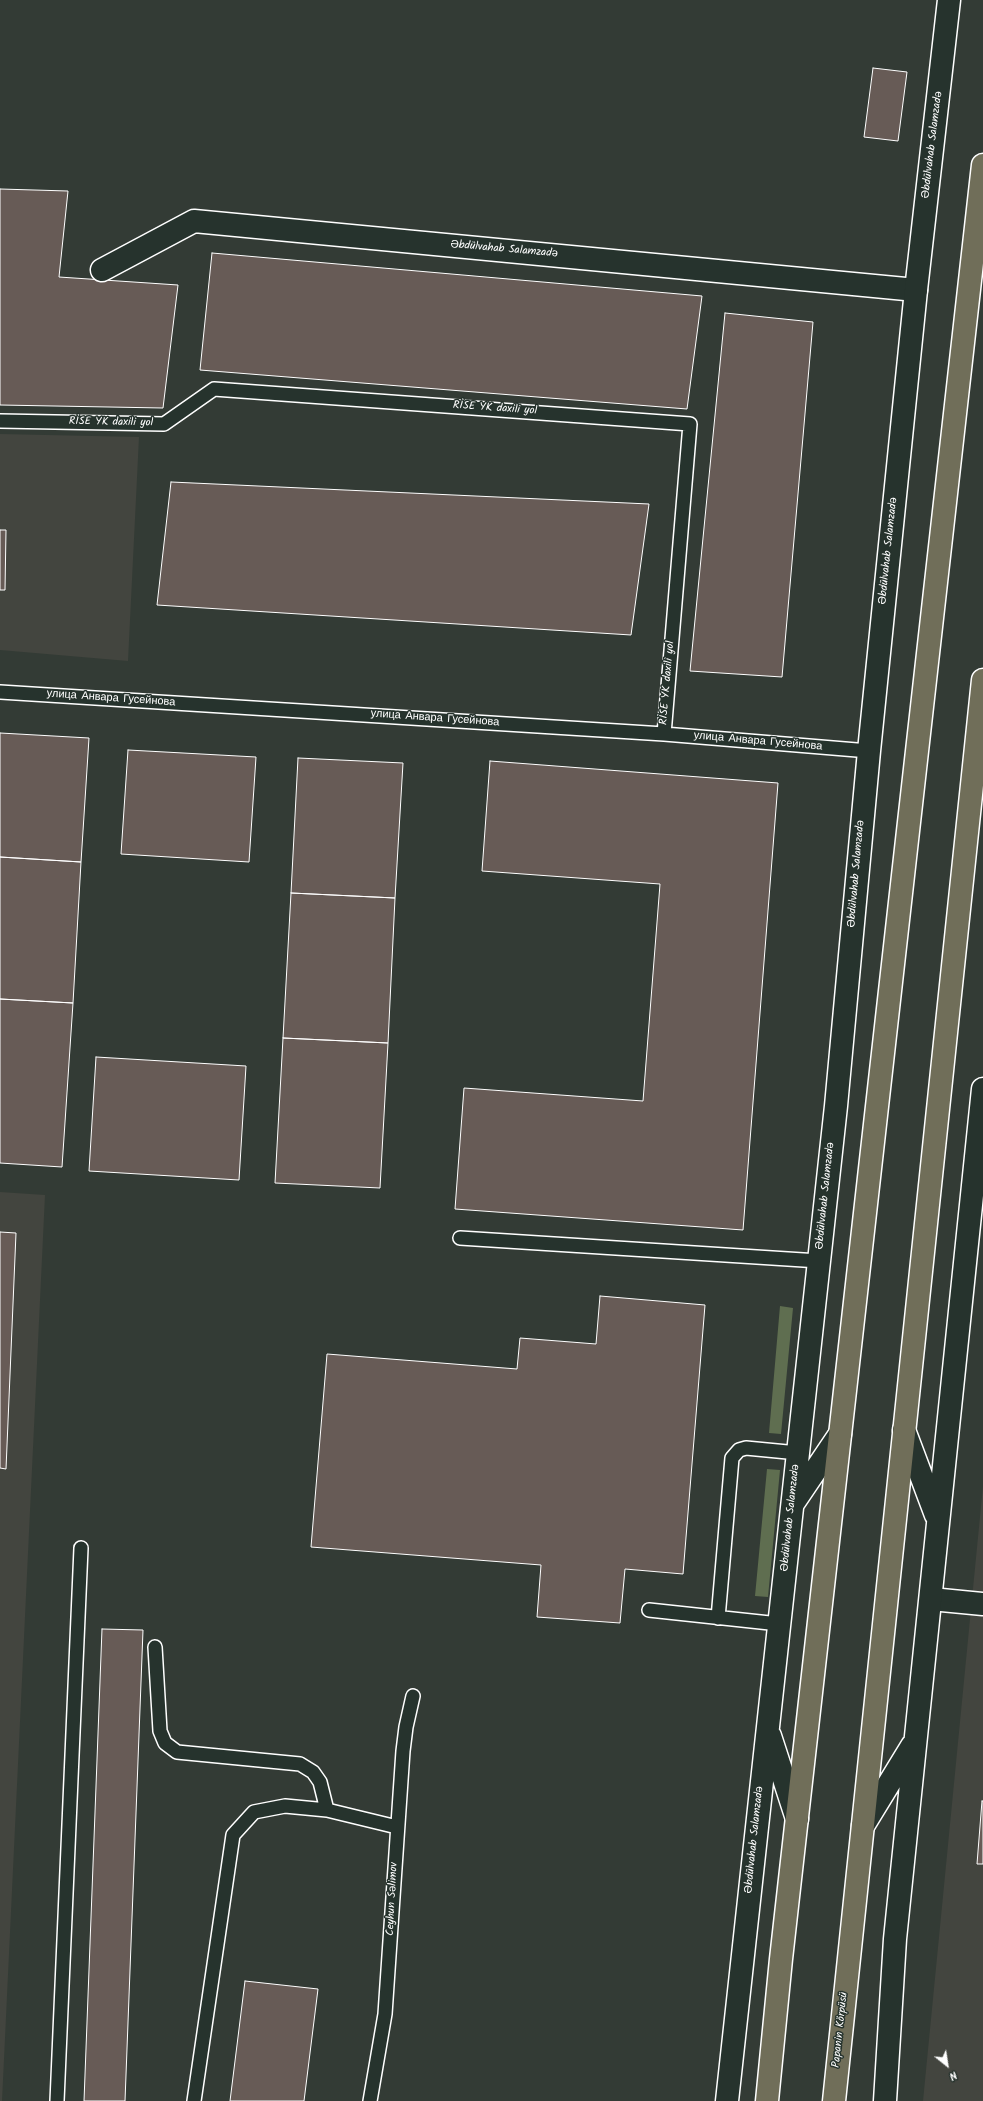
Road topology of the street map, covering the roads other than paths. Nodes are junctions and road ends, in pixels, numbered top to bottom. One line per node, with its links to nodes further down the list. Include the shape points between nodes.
1 (950, 0): 4 (main road, Əbdülvahab Salamzadə)
2 (983, 165): 14 (main road)
3 (102, 270): 4 (main road, Əbdülvahab Salamzadə, via 194,221)
4 (916, 290): 9 (main road, Əbdülvahab Salamzadə)
5 (0, 421): 8 (lane, RİSE YK daxili yol, via 164,424 214,389 690,424)
6 (983, 680): 13 (main road)
7 (0, 692): 8 (lane, улица Анвара Гусейнова)
8 (664, 734): 9 (lane, улица Анвара Гусейнова)
9 (869, 751): 12 (main road, Əbdülvahab Salamzadə)
10 (983, 1089): 17 (main road)
11 (460, 1238): 12 (lane)
12 (819, 1261): 15 (main road, Əbdülvahab Salamzadə)
13 (904, 1430): 17 (main road); 30 (main road)
14 (840, 1434): 16 (main road); 29 (main road)
15 (798, 1453): 16 (main road, Əbdülvahab Salamzadə); 22 (lane, via 746,1448 739,1450 732,1458)
16 (792, 1504): 23 (main road, Əbdülvahab Salamzadə)
17 (938, 1520): 19 (main road)
18 (81, 1548): 32 (lane)
19 (931, 1599): 20 (main road); 27 (main road)
20 (983, 1604)
21 (649, 1610): 22 (lane)
22 (718, 1618): 23 (lane)
23 (779, 1624): 26 (main road, Əbdülvahab Salamzadə)
24 (155, 1647): 28 (lane, via 160,1731 165,1743 177,1752 300,1764 313,1772 320,1782)
25 (413, 1696): 31 (lane, Ceyhun Səlimov, via 406,1727)
26 (768, 1729): 29 (main road); 35 (main road, Əbdülvahab Salamzadə)
27 (916, 1740): 30 (main road); 38 (main road, via 895,1939)
28 (327, 1810): 31 (lane); 33 (lane, via 285,1806 254,1812 233,1835)
29 (797, 1819): 36 (main road)
30 (863, 1826): 37 (main road, Papanin Körpüsü)
31 (398, 1827): 34 (lane, Ceyhun Səlimov, via 385,2014)
32 (57, 2101)
33 (194, 2101)
34 (370, 2101)
35 (727, 2101)
36 (767, 2101)
37 (834, 2101)
38 (885, 2101)

